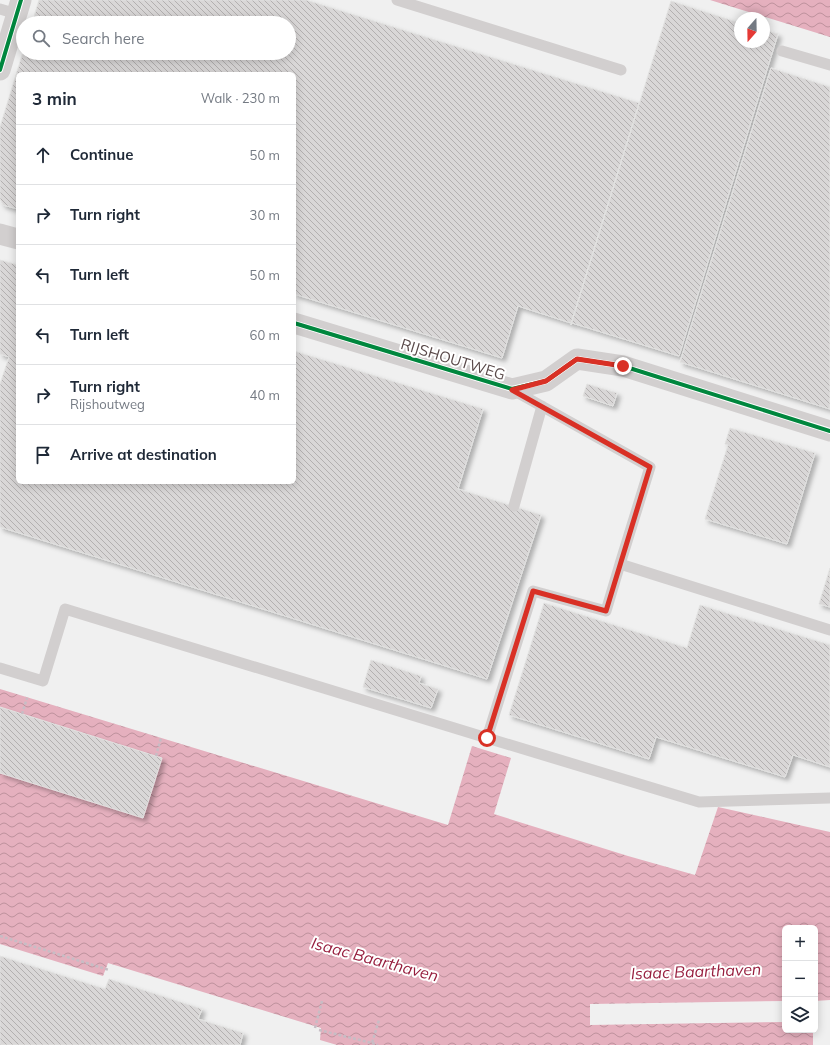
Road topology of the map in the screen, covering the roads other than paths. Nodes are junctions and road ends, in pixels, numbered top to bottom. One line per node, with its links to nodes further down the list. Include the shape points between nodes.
1 (397, 0): 6 (lane)
2 (13, 8): 5 (street)
3 (782, 51): 4 (lane)
4 (830, 65)
5 (0, 70)
6 (621, 70)
7 (0, 234): 8 (street)
8 (16, 238)
9 (296, 324): 10 (street, RIJSHOUTWEG)
10 (512, 390): 11 (lane); 12 (street, RIJSHOUTWEG, via 546,381 577,359 623,366)
11 (542, 406): 13 (lane); 14 (lane, via 650,467)
12 (830, 430)
13 (514, 506)
14 (620, 564): 15 (lane); 17 (lane, via 606,611 533,591)
15 (830, 630)
16 (0, 668): 17 (lane, via 43,681 65,609)
17 (487, 738): 18 (lane, via 699,802)
18 (830, 798)

